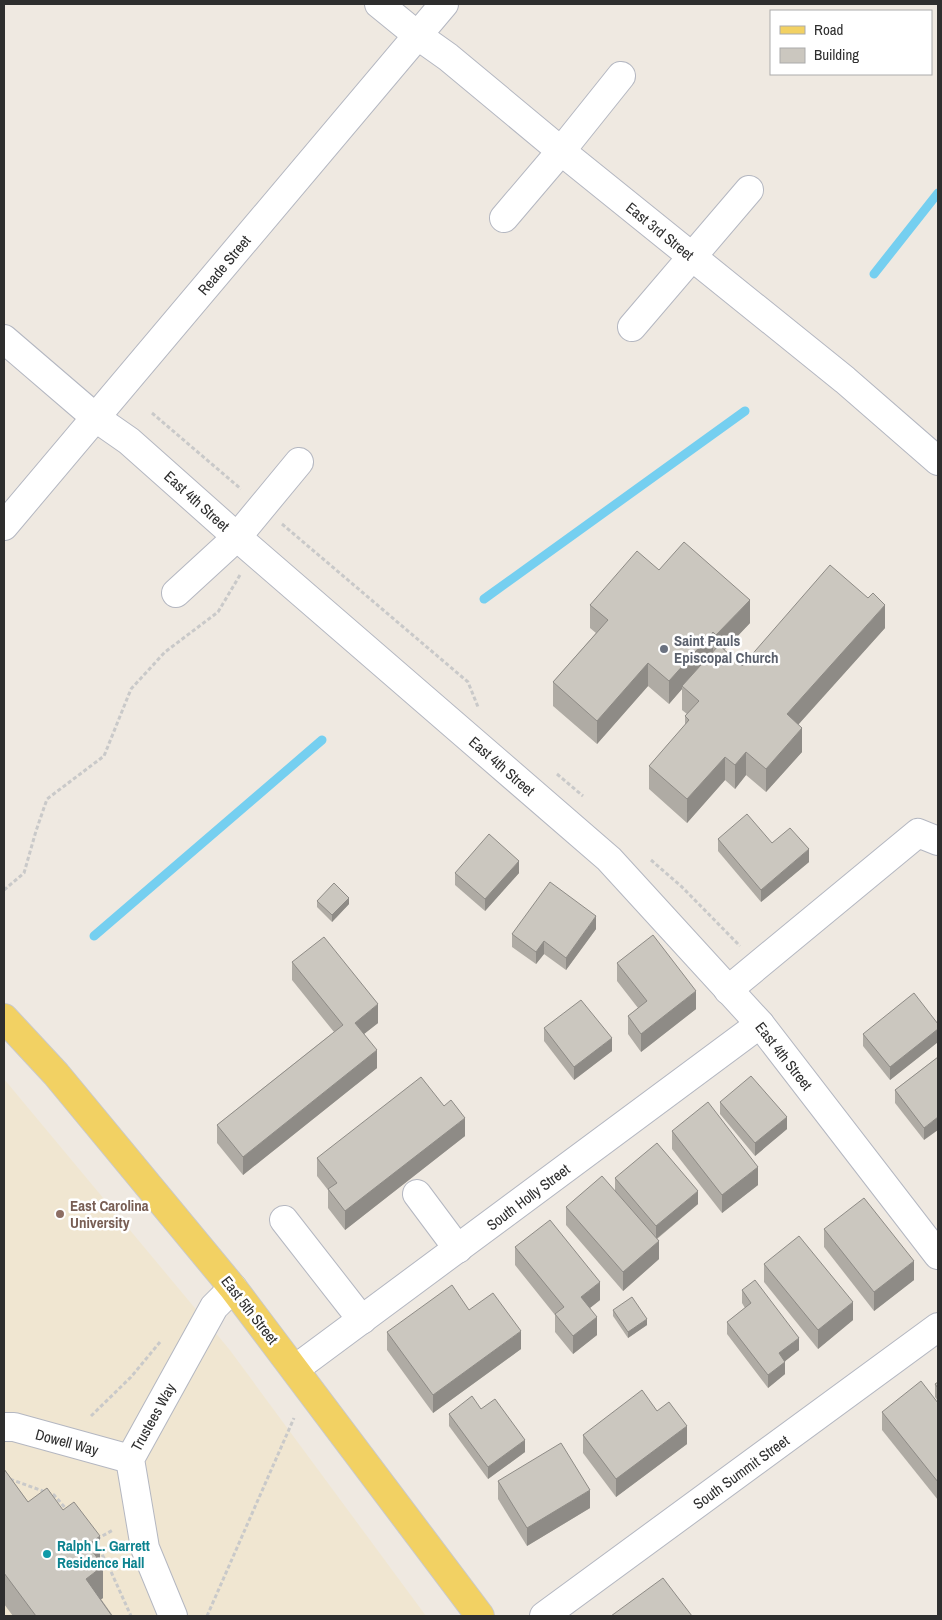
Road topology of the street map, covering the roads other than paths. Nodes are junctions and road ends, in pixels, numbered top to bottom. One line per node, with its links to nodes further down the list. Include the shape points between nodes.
1 (379, 4): 3 (street, East 3rd Street)
2 (444, 4): 3 (street, Reade Street)
3 (418, 35): 5 (street, East 3rd Street); 11 (street, Reade Street)
4 (621, 76): 5 (street)
5 (561, 151): 7 (street); 8 (street, East 3rd Street)
6 (748, 190): 8 (street)
7 (504, 218)
8 (692, 257): 9 (street); 12 (street, East 3rd Street, via 846,380)
9 (632, 327)
10 (4, 339): 11 (street, East 4th Street)
11 (96, 418): 14 (street, Reade Street); 15 (street, East 4th Street, via 130,441)
12 (938, 461)
13 (299, 462): 15 (street)
14 (4, 526)
15 (228, 545): 16 (street); 18 (street, East 4th Street, via 609,859)
16 (176, 594)
17 (938, 841): 18 (street, via 918,833)
18 (728, 990): 20 (street, East 4th Street)
19 (4, 1018): 25 (main road, East 5th Street, via 56,1074)
20 (760, 1024): 23 (street, South Holly Street); 24 (street, East 4th Street)
21 (417, 1194): 23 (street)
22 (284, 1220): 26 (street)
23 (458, 1249): 26 (street, South Holly Street)
24 (938, 1255)
25 (233, 1288): 28 (main road, East 5th Street); 30 (street, Trustees Way, via 214,1307)
26 (362, 1320): 28 (street, South Holly Street)
27 (938, 1327): 33 (street, South Summit Street)
28 (295, 1369): 32 (main road, East 5th Street)
29 (4, 1427): 30 (street, Dowell Way)
30 (130, 1459): 31 (street, Trustees Way, via 145,1548)
31 (173, 1616)
32 (480, 1616)
33 (544, 1616)

